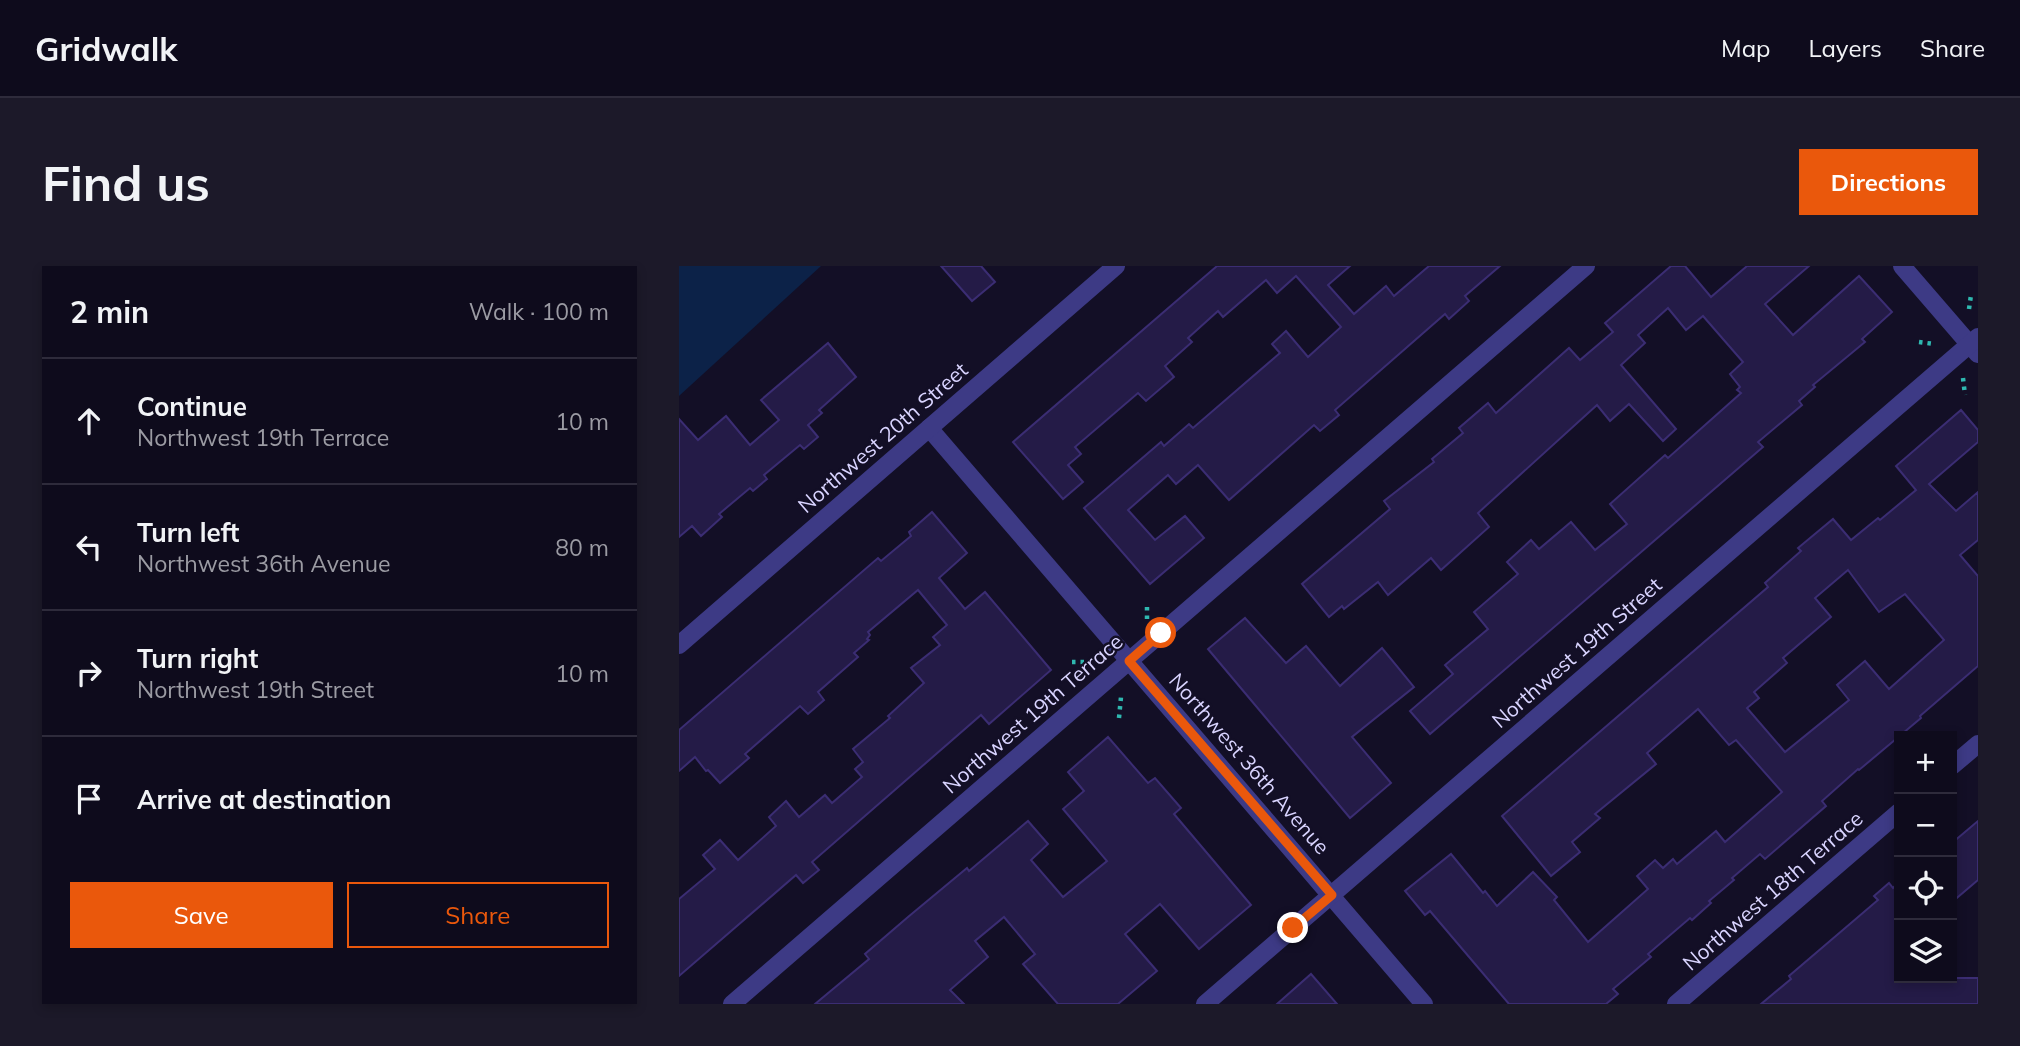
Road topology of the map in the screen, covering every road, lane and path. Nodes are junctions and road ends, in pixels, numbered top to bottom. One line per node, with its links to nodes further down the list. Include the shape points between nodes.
1 (1117, 266): 11 (street, Northwest 20th Street)
2 (1587, 266): 13 (street, Northwest 19th Terrace)
3 (1902, 266): 8 (street)
4 (1971, 295): 5 (path)
5 (1969, 309)
6 (1919, 342): 7 (path)
7 (1934, 344)
8 (1975, 345): 21 (street, Northwest 19th Street)
9 (1962, 378): 10 (path)
10 (1965, 395)
11 (929, 428): 12 (street, Northwest 20th Street); 13 (street, Northwest 36th Avenue)
12 (679, 645)
13 (1129, 661): 21 (street, Northwest 36th Avenue); 22 (street, Northwest 19th Terrace)
14 (1072, 662): 15 (path)
15 (1091, 662)
16 (1121, 697): 17 (path)
17 (1119, 718)
18 (1978, 744): 19 (street)
19 (1957, 762)
20 (1894, 815): 25 (street, Northwest 18th Terrace)
21 (1332, 895): 23 (street, Northwest 19th Street); 24 (street, Northwest 36th Avenue)
22 (732, 1004)
23 (1205, 1004)
24 (1424, 1004)
25 (1676, 1004)

